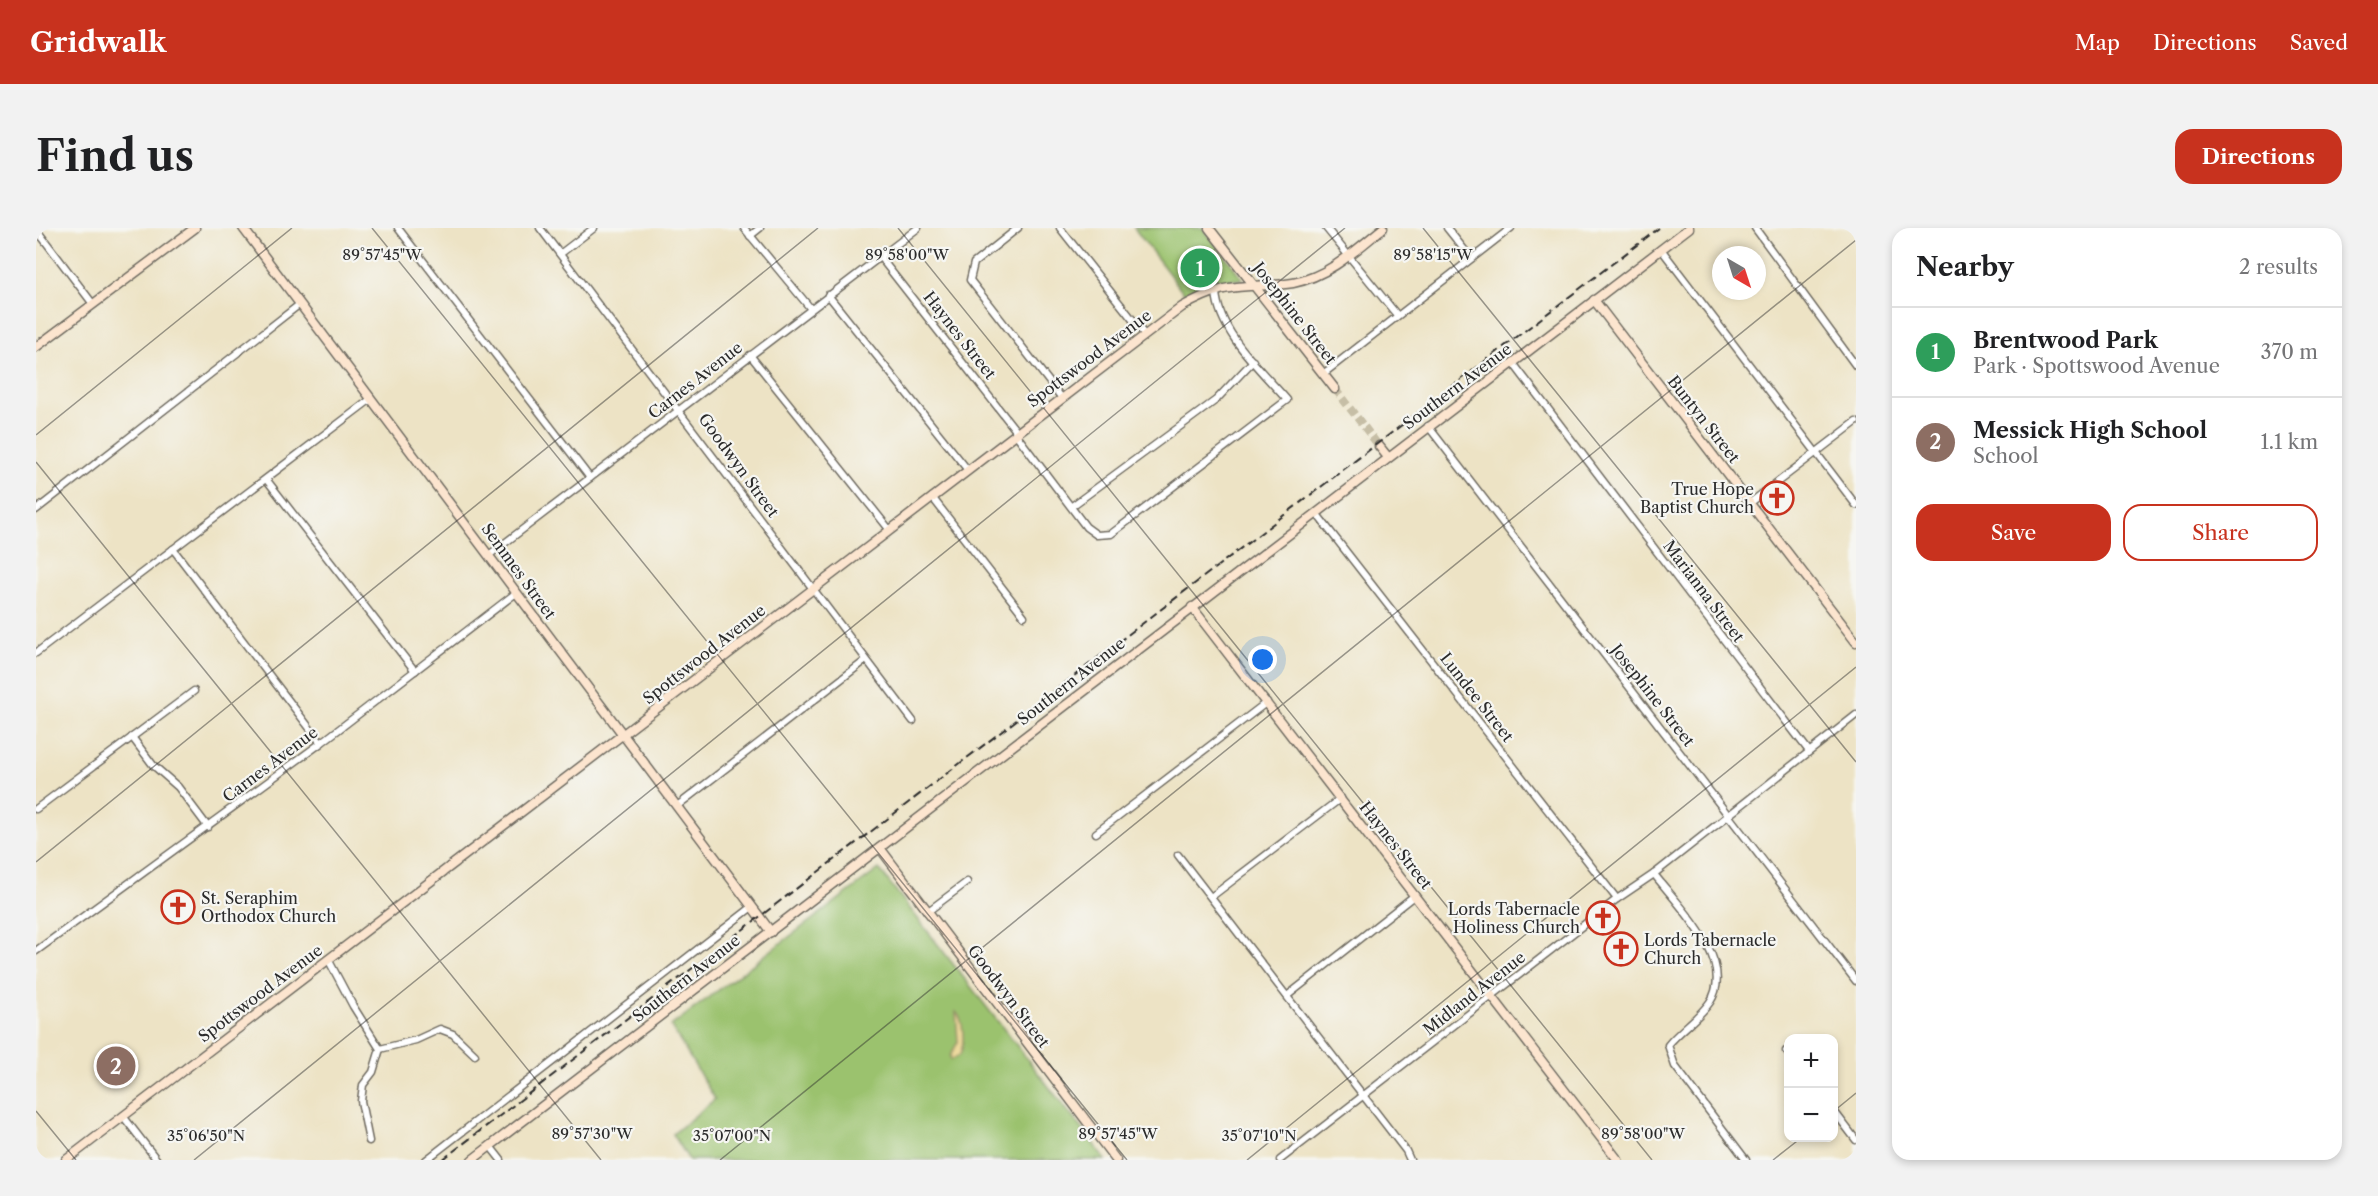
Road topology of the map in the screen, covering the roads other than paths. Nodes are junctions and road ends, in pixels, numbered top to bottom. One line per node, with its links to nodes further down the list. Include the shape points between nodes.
1 (195, 228): 29 (street)
2 (243, 228): 30 (street, Semmes Street)
3 (398, 228): 51 (street)
4 (540, 228): 21 (street, Goodwyn Street)
5 (594, 228): 21 (street)
6 (744, 228): 19 (street)
7 (760, 228): 19 (street)
8 (918, 228): 23 (street, Carnes Avenue)
9 (1018, 228): 41 (street, via 974,263 969,274 975,288)
10 (1060, 228): 33 (street)
11 (1209, 228): 25 (street, Josephine Street)
12 (1326, 228): 22 (street)
13 (1383, 228): 22 (street, Spottswood Avenue)
14 (1447, 228): 24 (street)
15 (1511, 228): 24 (street)
16 (1689, 228): 20 (street, Southern Avenue)
17 (1755, 228): 38 (street)
18 (36, 229): 29 (street)
19 (750, 236): 31 (street)
20 (1661, 249): 28 (street, Southern Avenue); 48 (street)
21 (560, 254): 43 (street, Goodwyn Street)
22 (1348, 256): 25 (street, Spottswood Avenue, via 1309,278); 32 (street)
23 (880, 257): 27 (street, Carnes Avenue); 46 (street, Haynes Street)
24 (1471, 258): 32 (street)
25 (1256, 287): 26 (street, Spottswood Avenue); 39 (street, Josephine Street)
26 (1216, 291): 33 (street, Spottswood Avenue, via 1182,307); 36 (street, via 1224,322)
27 (828, 295): 31 (street, Carnes Avenue); 50 (street)
28 (1594, 300): 37 (street, Southern Avenue); 54 (street, Buntyn Street)
29 (93, 304): 34 (street)
30 (300, 304): 42 (street, Semmes Street); 57 (street)
31 (811, 309): 35 (street, Carnes Avenue)
32 (1397, 315): 39 (street)
33 (1144, 334): 41 (street, Spottswood Avenue)
34 (36, 346)
35 (750, 355): 43 (street, Carnes Avenue); 59 (street)
36 (1253, 361): 56 (street, via 1216,400); 56 (street, Haynes Street, via 1287,400 1111,534 1097,535 1086,527)
37 (1513, 363): 45 (street, Southern Avenue); 77 (street, Marianna Street)
38 (1856, 366)
39 (1323, 374): 40 (street, Josephine Street)
40 (1335, 388)
41 (1061, 397): 46 (street, Spottswood Avenue)
42 (370, 399): 52 (street); 61 (street, Semmes Street)
43 (680, 410): 51 (street, Carnes Avenue); 62 (street, Goodwyn Street)
44 (1856, 422): 48 (street)
45 (1428, 426): 49 (street, Southern Avenue); 81 (street, Josephine Street)
46 (1016, 432): 50 (street, Spottswood Avenue); 56 (street, Haynes Street)
47 (1379, 446): 49 (street)
48 (1815, 453): 54 (street); 55 (street)
49 (1387, 456): 58 (street, Southern Avenue)
50 (967, 469): 53 (street, Spottswood Avenue)
51 (590, 478): 61 (street, Carnes Avenue)
52 (266, 479): 60 (street); 69 (street)
53 (932, 497): 59 (street, Spottswood Avenue); 65 (street)
54 (1750, 503): 66 (street, Buntyn Street)
55 (1856, 505)
56 (1072, 506)
57 (36, 510)
58 (1316, 513): 64 (street, Southern Avenue); 90 (street, Lundee Street)
59 (889, 529): 62 (street, Spottswood Avenue)
60 (173, 549): 67 (street); 76 (street)
61 (489, 555): 63 (street, Semmes Street)
62 (812, 589): 68 (street, Goodwyn Street); 74 (street, Spottswood Avenue)
63 (516, 593): 69 (street, Carnes Avenue); 74 (street, Semmes Street)
64 (1192, 607): 71 (street, Haynes Street); 84 (street, Southern Avenue)
65 (1024, 616)
66 (1856, 642)
67 (36, 653)
68 (867, 660): 73 (street, Goodwyn Street); 79 (street)
69 (415, 671): 76 (street, Carnes Avenue)
70 (194, 691): 75 (street)
71 (1267, 702): 78 (street, Haynes Street); 83 (street)
72 (1856, 715): 77 (street, Midland Avenue)
73 (913, 722)
74 (623, 736): 79 (street, Semmes Street); 95 (street, Spottswood Avenue)
75 (132, 737): 80 (street); 82 (street)
76 (321, 743): 82 (street, Carnes Avenue)
77 (1808, 750): 81 (street, Midland Avenue)
78 (1341, 798): 88 (street, Haynes Street); 89 (street)
79 (677, 806): 91 (street, Semmes Street)
80 (36, 809)
81 (1727, 816): 86 (street, Midland Avenue); 96 (street, Josephine Street)
82 (208, 827): 94 (street, Carnes Avenue)
83 (1096, 833)
84 (880, 848): 92 (street, Goodwyn Street); 93 (street, Southern Avenue)
85 (1178, 855): 89 (street)
86 (1654, 874): 90 (street, Midland Avenue); 116 (street, via 1702,936 1713,956 1718,981 1710,1002 1668,1045 1675,1065)
87 (967, 882): 92 (street)
88 (1415, 895): 97 (street); 98 (street, Haynes Street)
89 (1211, 897): 97 (street)
90 (1617, 899): 98 (street, Midland Avenue)
91 (752, 907): 93 (street, Semmes Street); 109 (street, Southern Avenue)
92 (927, 912): 112 (street, Goodwyn Street)
93 (771, 932): 106 (street, Southern Avenue)
94 (36, 951)
95 (328, 959): 99 (street); 102 (street, Spottswood Avenue)
96 (1856, 981)
97 (1287, 996): 101 (street)
98 (1493, 996): 101 (street, Midland Avenue); 115 (street, Haynes Street)
99 (380, 1049): 100 (street, via 440,1029 453,1034); 105 (street, via 373,1072 363,1085 361,1101)
100 (475, 1054)
101 (1365, 1095): 113 (street, Midland Avenue); 114 (street)
102 (123, 1116): 107 (street, Spottswood Avenue); 108 (street)
103 (1838, 1117): 104 (street)
104 (1856, 1140)
105 (369, 1141)
106 (490, 1146): 110 (street, Southern Avenue); 111 (street)
107 (66, 1160)
108 (157, 1160)
109 (426, 1160)
110 (472, 1160)
111 (501, 1160)
112 (1116, 1160)
113 (1280, 1160)
114 (1410, 1160)
115 (1618, 1160)
116 (1746, 1160)

